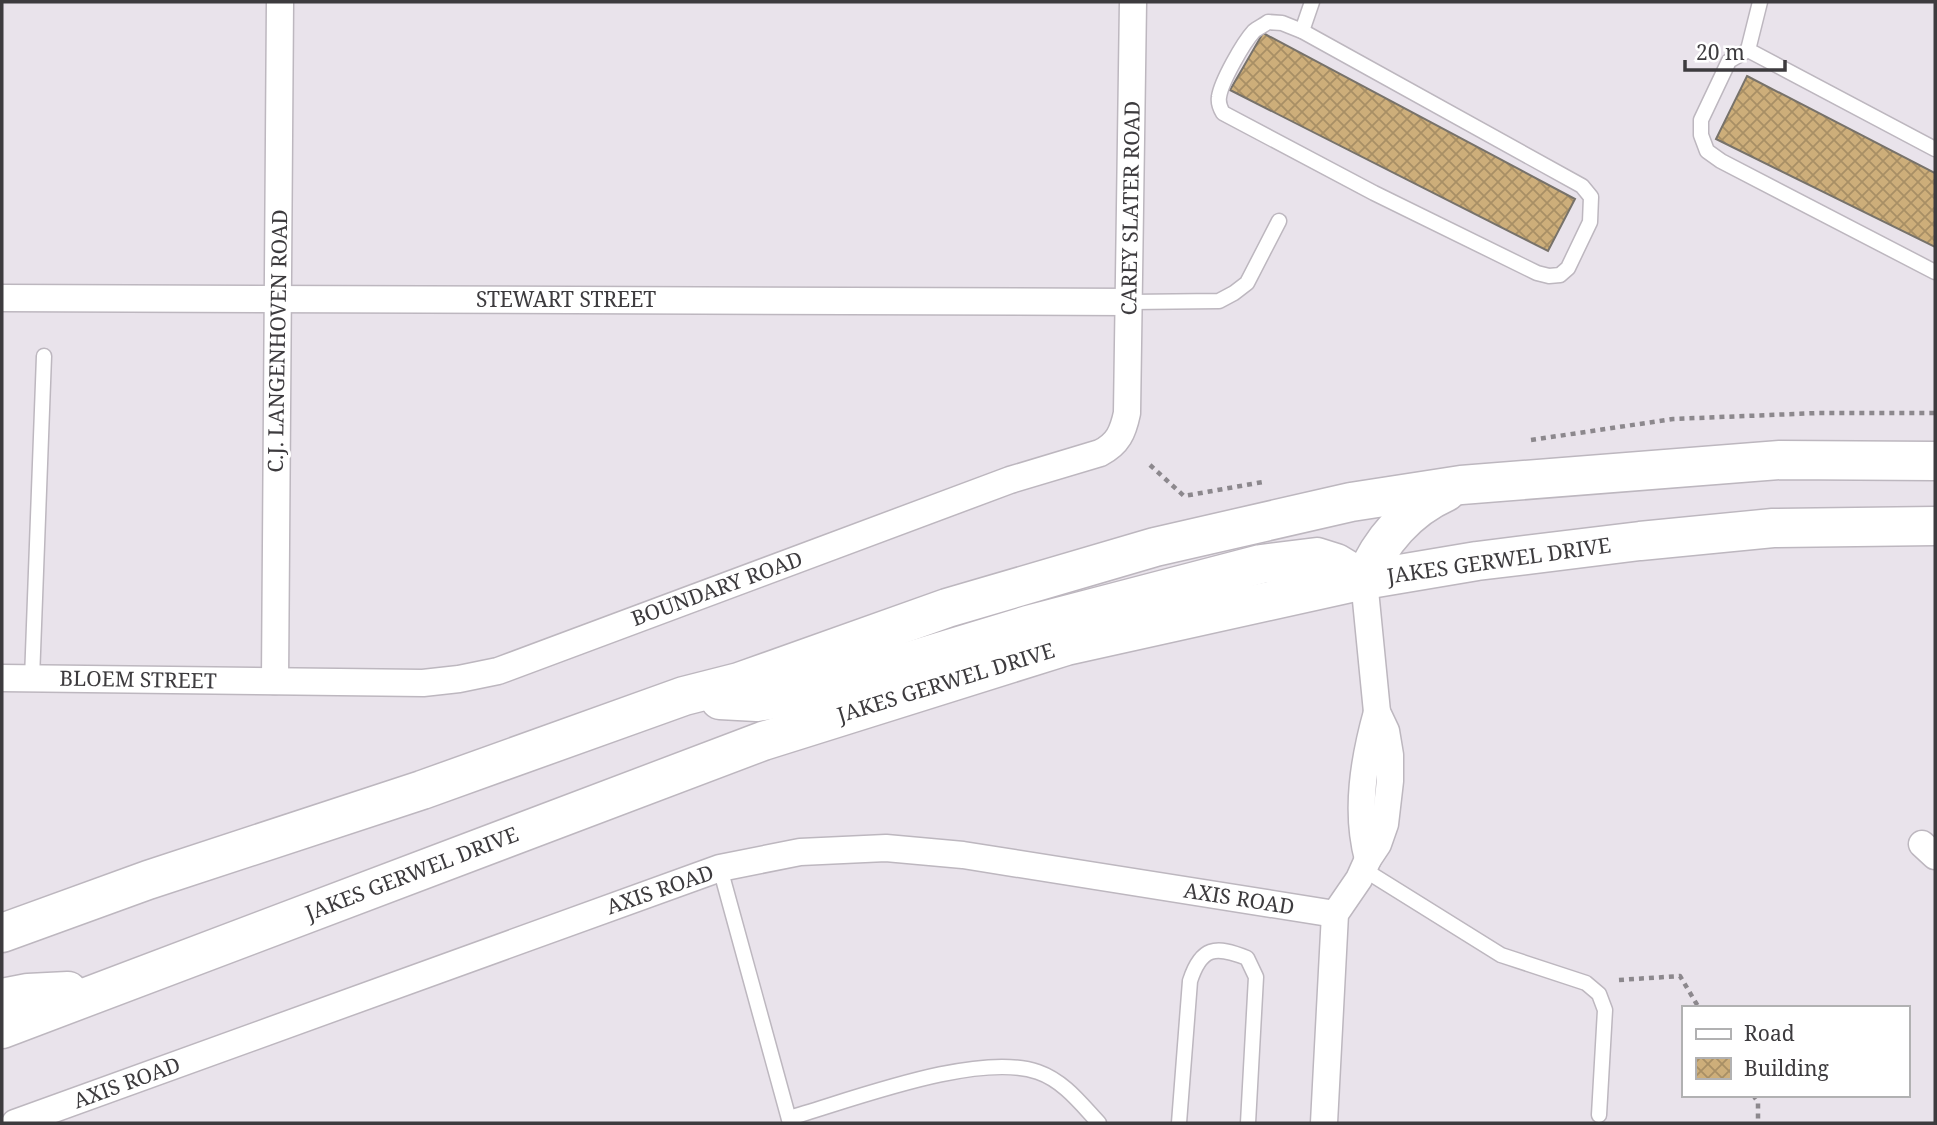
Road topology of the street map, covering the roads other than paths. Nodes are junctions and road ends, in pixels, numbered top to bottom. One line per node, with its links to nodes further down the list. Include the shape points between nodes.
1 (280, 2): 11 (street, C.J. LANGENHOVEN ROAD)
2 (1133, 2): 12 (street, CAREY SLATER ROAD)
3 (1312, 2): 5 (lane)
4 (1760, 2): 6 (lane)
5 (1302, 31): 5 (lane, via 1582,186 1591,197 1590,222 1568,268 1560,275 1537,273 1223,113 1218,99 1221,88 1255,30 1268,22)
6 (1748, 50): 7 (lane); 9 (lane, via 1729,61 1700,120 1707,151)
7 (1935, 149)
8 (1279, 222): 12 (lane, via 1247,283 1219,302)
9 (1935, 272)
10 (2, 298): 11 (street, STEWART STREET)
11 (278, 300): 12 (street, STEWART STREET); 21 (street, C.J. LANGENHOVEN ROAD)
12 (1130, 302): 14 (street, CAREY SLATER ROAD)
13 (44, 356): 20 (lane)
14 (1127, 413): 21 (street, BOUNDARY ROAD, via 1113,446 1100,453 1010,480 498,671 423,683)
15 (1935, 461): 16 (highway, via 1780,460)
16 (1461, 485): 18 (highway, via 1424,503 1401,522); 22 (highway, via 1351,502 1155,547 947,608 739,682)
17 (1935, 526): 18 (highway, JAKES GERWEL DRIVE, via 1773,528 1491,559)
18 (1364, 580): 22 (highway, via 1317,557 1261,564 1028,625 794,696 735,702); 23 (street, via 1377,712 1390,755 1385,824); 27 (highway, JAKES GERWEL DRIVE, via 1066,646 763,741)
19 (2, 678): 20 (street, BLOEM STREET)
20 (32, 679): 21 (street, BLOEM STREET)
21 (275, 681)
22 (684, 696): 26 (highway)
23 (1365, 864): 25 (street); 30 (lane, via 1502,955 1586,982 1599,994 1605,1010)
24 (720, 868): 25 (street, AXIS ROAD, via 800,852 886,848 963,855); 31 (lane); 32 (street, AXIS ROAD)
25 (1335, 914): 36 (street)
26 (2, 933)
27 (105, 991): 28 (highway, via 46,991); 29 (highway, JAKES GERWEL DRIVE)
28 (2, 998)
29 (2, 1029)
30 (1599, 1115)
31 (790, 1120): 33 (lane, via 928,1078 1010,1066 1040,1073 1069,1090)
32 (15, 1123)
33 (1099, 1123)
34 (1179, 1123): 35 (lane, via 1190,981 1196,962 1208,952 1229,951 1247,958 1256,977)
35 (1248, 1123)
36 (1324, 1123)

